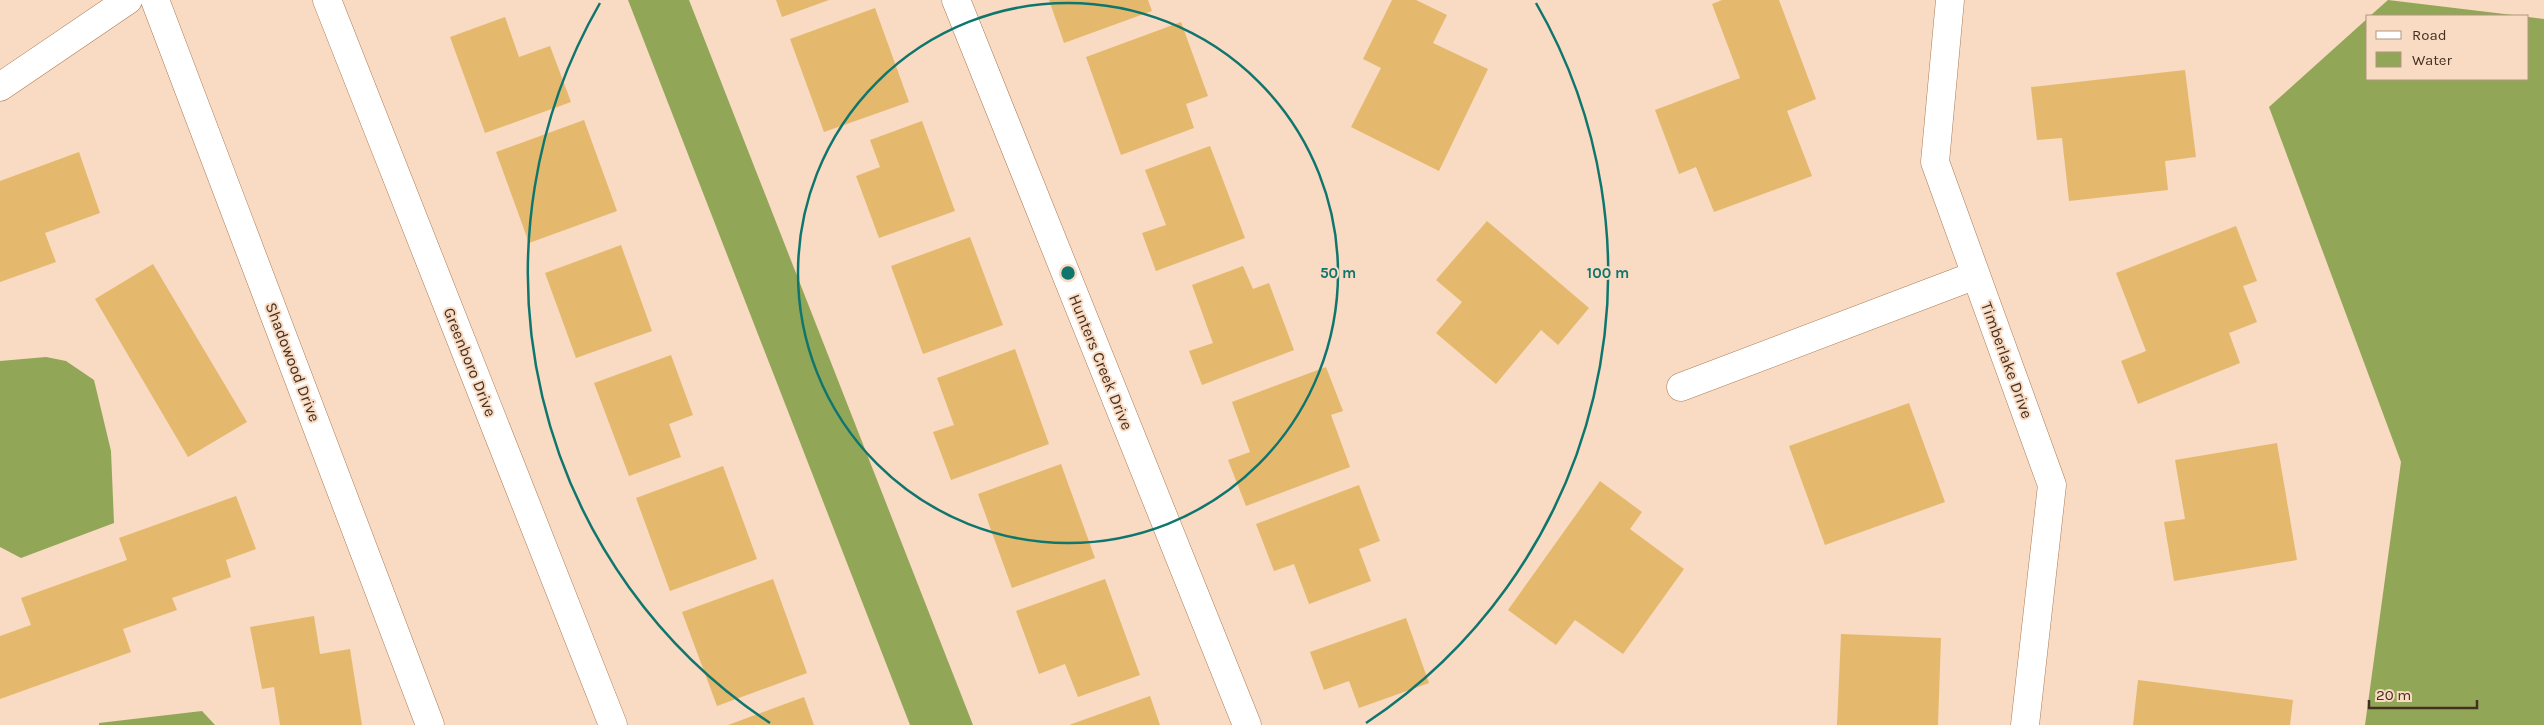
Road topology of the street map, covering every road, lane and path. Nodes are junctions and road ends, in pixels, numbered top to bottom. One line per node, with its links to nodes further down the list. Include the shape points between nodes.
1 (128, 0): 6 (street)
2 (155, 0): 9 (street, Shadowood Drive)
3 (326, 0): 10 (street, Greenboro Drive)
4 (956, 0): 11 (street, Hunters Creek Drive)
5 (1950, 0): 7 (street, Timberlake Drive, via 1934,162)
6 (0, 87)
7 (1976, 275): 8 (street); 12 (street, Timberlake Drive, via 2052,484)
8 (1681, 388)
9 (430, 725)
10 (613, 725)
11 (1247, 725)
12 (2025, 725)

